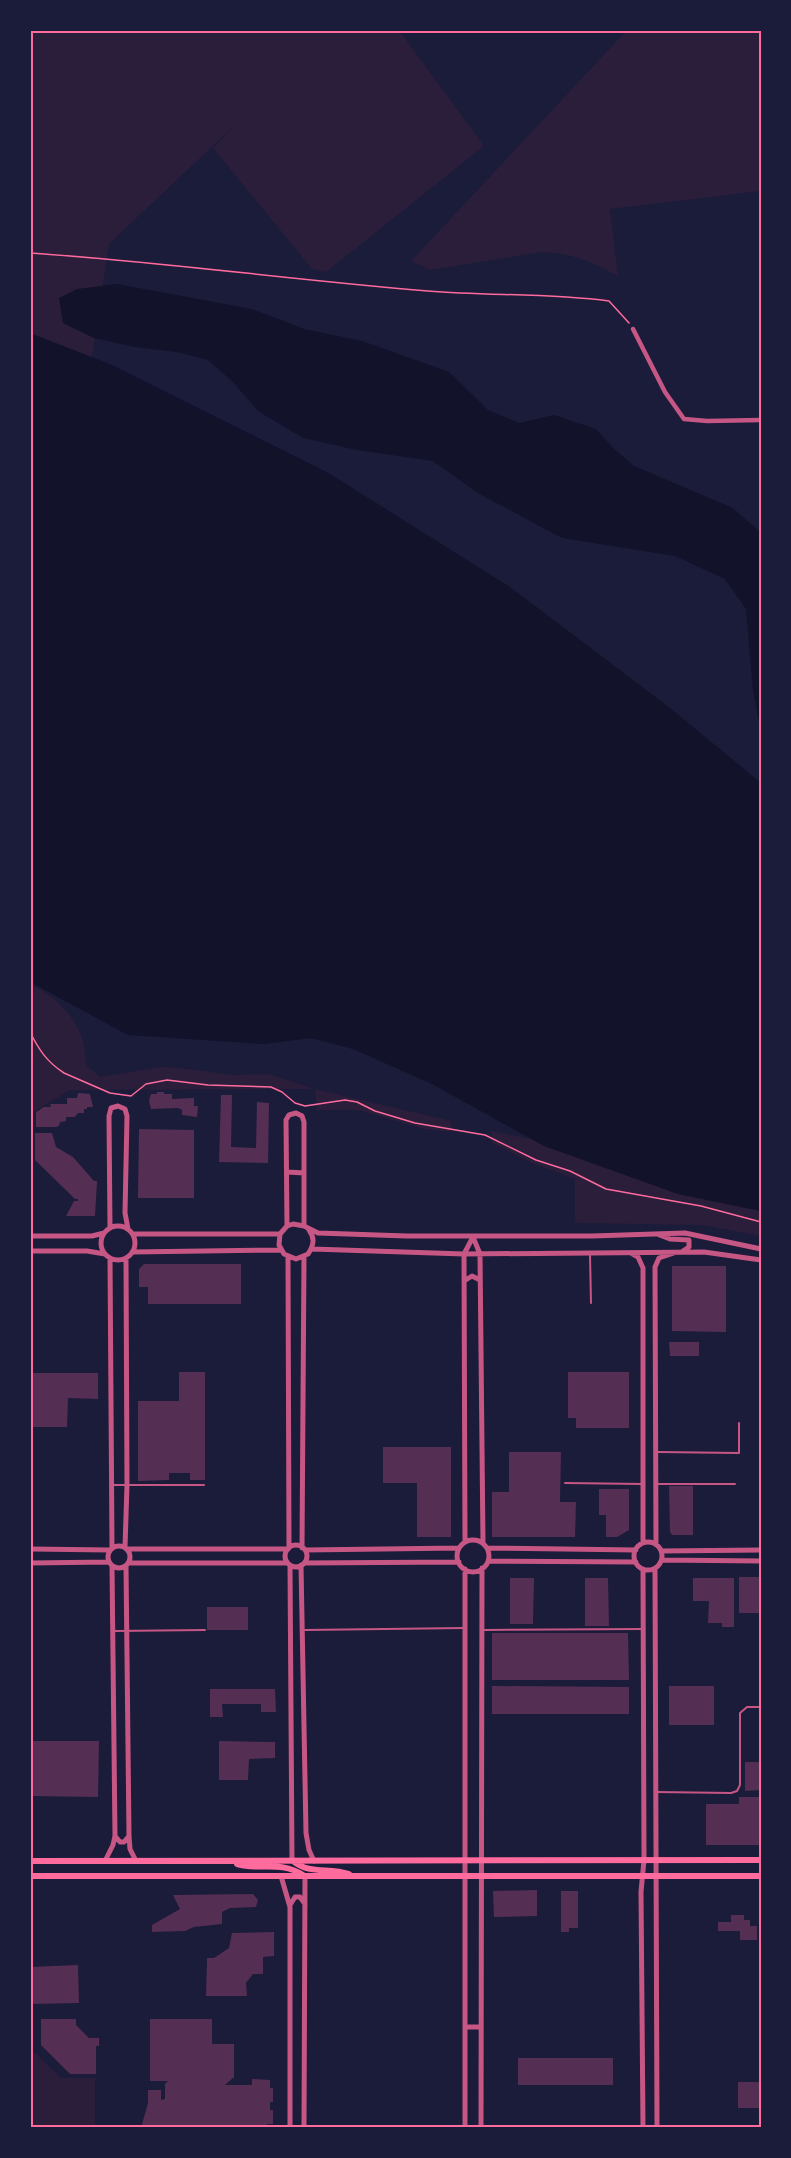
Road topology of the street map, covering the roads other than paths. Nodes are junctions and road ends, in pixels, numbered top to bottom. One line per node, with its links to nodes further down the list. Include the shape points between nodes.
1 (633, 329): 2 (street, via 664,392 684,419)
2 (760, 420)
3 (288, 1172): 4 (street); 4 (street, via 286,1120 296,1113 304,1122); 5 (street)
4 (304, 1173): 7 (street)
5 (287, 1226): 7 (street); 12 (street)
6 (110, 1228): 8 (street); 8 (street, via 109,1116 111,1108 118,1106 125,1109 127,1116); 9 (street)
7 (306, 1228): 14 (street, via 318,1233); 16 (street, via 313,1239)
8 (128, 1229): 11 (street)
9 (104, 1233): 13 (street); 25 (street, via 101,1244)
10 (656, 1233): 14 (street); 15 (street, via 691,1234); 22 (street, via 689,1240 689,1247)
11 (133, 1234): 12 (street); 19 (street)
12 (280, 1234): 17 (street)
13 (30, 1236)
14 (472, 1237): 23 (street); 24 (street)
15 (761, 1248)
16 (312, 1249): 23 (street); 27 (street)
17 (281, 1250): 19 (street); 26 (street)
18 (30, 1251): 25 (street, via 87,1251)
19 (132, 1252): 28 (street)
20 (590, 1252): 21 (street); 24 (street); 32 (lane)
21 (623, 1252): 22 (street); 33 (street, via 636,1256 642,1265)
22 (679, 1252): 29 (street, via 724,1253); 34 (street, via 660,1257 655,1264)
23 (464, 1254): 24 (street); 30 (street)
24 (480, 1254): 31 (street)
25 (108, 1256): 28 (street, via 115,1260); 44 (street)
26 (288, 1257): 27 (street); 52 (street)
27 (303, 1257): 56 (street)
28 (126, 1258): 45 (street)
29 (761, 1260)
30 (464, 1281): 31 (street, via 472,1276); 47 (street)
31 (480, 1281): 50 (street)
32 (591, 1304)
33 (643, 1346): 34 (street); 35 (street)
34 (655, 1347): 36 (street)
35 (643, 1406): 36 (street); 38 (street)
36 (655, 1406): 39 (street)
37 (739, 1423): 39 (lane, via 739,1453)
38 (643, 1452): 39 (street); 41 (street)
39 (655, 1452): 42 (street)
40 (565, 1483): 41 (lane)
41 (643, 1484): 42 (street); 48 (street)
42 (655, 1484): 43 (lane); 49 (street)
43 (735, 1484)
44 (111, 1485): 45 (lane); 55 (street)
45 (127, 1485): 46 (lane); 51 (street)
46 (204, 1485)
47 (465, 1542): 50 (street, via 474,1540); 53 (street)
48 (643, 1543): 49 (street); 57 (street)
49 (656, 1544): 59 (street)
50 (485, 1546): 57 (street); 63 (street)
51 (126, 1548): 52 (street); 55 (street, via 118,1545); 67 (street, via 130,1556)
52 (288, 1548): 56 (street, via 294,1545); 68 (street, via 285,1554)
53 (459, 1548): 56 (street); 62 (street)
54 (30, 1549): 55 (street)
55 (111, 1549): 66 (street, via 107,1556)
56 (303, 1549): 69 (street)
57 (636, 1550): 64 (street)
58 (761, 1550): 59 (street)
59 (661, 1551): 60 (street)
60 (662, 1560): 61 (street); 73 (street)
61 (761, 1561)
62 (459, 1562): 69 (street); 71 (street)
63 (488, 1562): 64 (street); 70 (street)
64 (636, 1562): 72 (street)
65 (30, 1563): 66 (street)
66 (110, 1564): 67 (street, via 119,1568); 79 (street)
67 (127, 1564): 68 (street); 80 (street)
68 (289, 1564): 69 (street); 83 (street)
69 (303, 1564): 77 (street)
70 (482, 1568): 71 (street); 78 (street)
71 (465, 1569): 74 (street)
72 (643, 1569): 73 (street); 75 (street)
73 (655, 1569): 82 (street)
74 (467, 1628): 77 (lane); 96 (street)
75 (643, 1629): 78 (lane); 87 (street)
76 (204, 1630): 80 (lane)
77 (302, 1630): 84 (street)
78 (482, 1630): 97 (street)
79 (113, 1631): 80 (lane); 85 (street)
80 (128, 1631): 86 (street)
81 (761, 1707): 82 (lane, via 747,1707 740,1713 737,1791)
82 (656, 1792): 88 (street)
83 (292, 1833): 84 (street, via 300,1841); 94 (street)
84 (306, 1833): 95 (street)
85 (115, 1836): 86 (street, via 124,1842); 91 (street)
86 (129, 1836): 92 (street)
87 (644, 1860): 88 (main road); 97 (main road); 98 (street)
88 (657, 1860): 89 (main road); 105 (street)
89 (761, 1860)
90 (30, 1861): 91 (main road)
91 (105, 1861): 92 (main road)
92 (136, 1861): 93 (main road)
93 (228, 1861): 94 (main road); 101 (main road, via 247,1866 290,1867)
94 (292, 1861): 95 (main road); 102 (main road, via 304,1869 337,1870)
95 (314, 1861): 96 (main road)
96 (465, 1861): 97 (main road); 103 (street)
97 (482, 1861): 104 (street)
98 (642, 1875): 104 (main road); 105 (main road); 115 (street)
99 (30, 1876): 100 (main road)
100 (281, 1876): 101 (main road); 107 (street)
101 (305, 1876): 102 (main road); 108 (street)
102 (355, 1876): 103 (main road)
103 (465, 1876): 104 (main road); 109 (street)
104 (482, 1876): 110 (street)
105 (657, 1876): 106 (main road); 116 (street)
106 (761, 1876)
107 (290, 1907): 108 (street, via 295,1897 300,1897); 111 (street)
108 (306, 1907): 112 (street)
109 (466, 2027): 110 (street); 113 (street)
110 (481, 2027): 114 (street)
111 (290, 2128)
112 (304, 2128)
113 (465, 2128)
114 (481, 2128)
115 (643, 2128)
116 (657, 2128)

